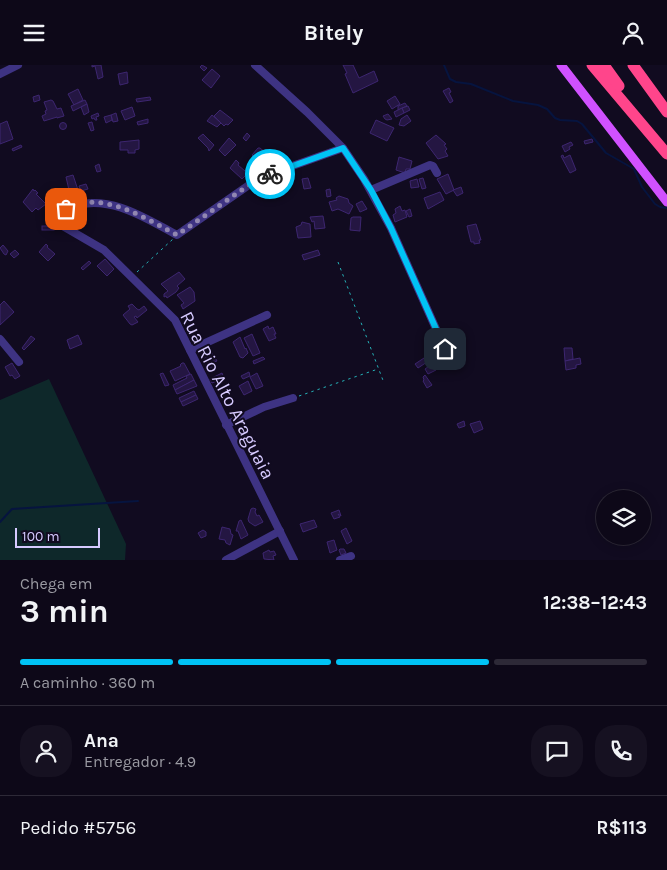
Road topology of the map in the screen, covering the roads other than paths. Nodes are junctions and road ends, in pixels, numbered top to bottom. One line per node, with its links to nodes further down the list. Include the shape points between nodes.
1 (18, 65): 7 (street)
2 (255, 65): 9 (street)
3 (561, 65): 13 (main road)
4 (592, 65): 10 (highway)
5 (604, 65): 10 (highway)
6 (633, 65): 8 (highway)
7 (0, 74)
8 (667, 112)
9 (343, 148): 12 (street); 17 (street, Rua Rio Alto Araguaia, via 267,175 177,235 138,215 102,204 79,204 61,214 61,225 104,250 175,320)
10 (667, 153)
11 (437, 173): 12 (street, via 430,165)
12 (371, 190): 16 (street)
13 (667, 202)
14 (267, 315): 17 (street)
15 (0, 339): 18 (street)
16 (445, 349)
17 (190, 350): 20 (street, Rua Rio Alto Araguaia)
18 (19, 363)
19 (294, 397): 20 (street)
20 (226, 425): 21 (street, Rua Rio Alto Araguaia)
21 (280, 531): 23 (street); 24 (street, Rua Rio Alto Araguaia)
22 (350, 556): 25 (street)
23 (226, 560)
24 (294, 560)
25 (340, 560)

